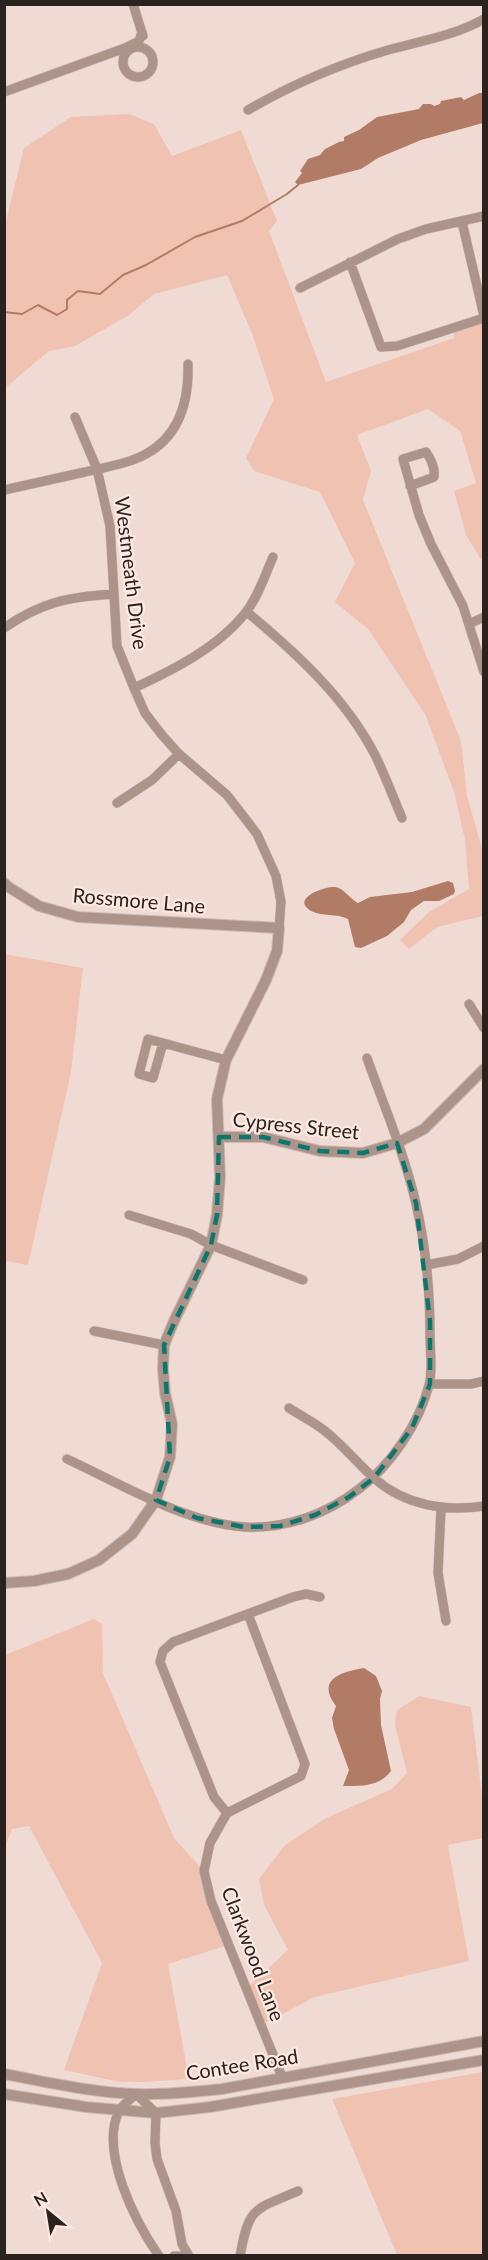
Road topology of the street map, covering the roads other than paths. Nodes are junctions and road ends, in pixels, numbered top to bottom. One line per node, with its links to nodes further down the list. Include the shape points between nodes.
1 (133, 4): 3 (street)
2 (483, 19): 6 (street, via 458,31 361,59)
3 (142, 32): 4 (street); 5 (street, via 139,41 125,48)
4 (144, 48)
5 (4, 92)
6 (248, 110)
7 (483, 216): 8 (street)
8 (462, 222): 9 (street, via 414,233); 11 (street)
9 (350, 262): 10 (street); 11 (street, via 382,348)
10 (300, 288)
11 (483, 317)
12 (188, 364): 14 (street, via 185,407 175,426 147,454)
13 (75, 417): 14 (street, Westmeath Drive)
14 (98, 469): 16 (street); 18 (street, Westmeath Drive, via 110,526)
15 (410, 486): 15 (street, via 434,477 426,452 403,459); 21 (street, via 431,544)
16 (4, 490)
17 (273, 557): 19 (street)
18 (113, 594): 22 (street, via 76,596 51,603); 24 (street, Westmeath Drive, via 117,646)
19 (247, 612): 24 (street, via 196,656); 27 (street, via 291,649 347,711 375,754)
20 (483, 617): 21 (street)
21 (469, 624): 23 (street)
22 (4, 628)
23 (483, 672)
24 (134, 688): 25 (street, Westmeath Drive, via 145,713)
25 (179, 754): 26 (street, via 152,780); 29 (street, Westmeath Drive, via 227,795 257,834 276,876)
26 (117, 803)
27 (402, 818)
28 (4, 883): 29 (street, Rossmore Lane, via 39,906 78,917)
29 (279, 928): 34 (street, Westmeath Drive, via 277,951 266,980)
30 (469, 1004): 31 (street)
31 (483, 1028)
32 (163, 1043): 34 (street)
33 (367, 1058): 37 (street)
34 (226, 1060): 36 (street, Westmeath Drive, via 217,1099)
35 (483, 1069): 37 (street, Cypress Street, via 424,1129)
36 (219, 1137): 37 (street, Cypress Street, via 263,1137 320,1151 363,1153); 39 (street, Westmeath Drive, via 218,1215)
37 (397, 1143): 41 (street, via 416,1203)
38 (129, 1215): 39 (street, via 191,1234)
39 (211, 1245): 42 (street); 44 (street, Westmeath Drive)
40 (483, 1246): 41 (street, via 458,1258)
41 (426, 1265): 46 (street)
42 (303, 1280)
43 (94, 1330): 44 (street)
44 (164, 1345): 50 (street, Westmeath Drive, via 165,1393 172,1424 170,1457)
45 (483, 1381): 46 (street)
46 (430, 1384): 49 (street, via 412,1428)
47 (289, 1408): 49 (street, via 323,1429)
48 (67, 1459): 50 (street)
49 (374, 1478): 50 (street, via 315,1515 280,1526 244,1527 197,1518); 52 (street, via 392,1492)
50 (156, 1500): 53 (street, Westmeath Drive, via 132,1534 99,1560 68,1574)
51 (483, 1506): 52 (street)
52 (441, 1509): 56 (street, via 438,1573)
53 (4, 1583)
54 (320, 1597): 55 (street, via 293,1597)
55 (248, 1614): 57 (street, via 305,1764 301,1776 289,1784); 57 (street, via 173,1642 163,1650 160,1662 214,1797)
56 (446, 1622)
57 (227, 1813): 61 (street, Clarkwood Lane, via 210,1843 204,1872 211,1901)
58 (483, 2042): 61 (street, Contee Road)
59 (483, 2060): 65 (street, Contee Road)
60 (4, 2074): 63 (street, Contee Road)
61 (282, 2078): 63 (street, Contee Road, via 186,2093)
62 (4, 2094): 64 (street, Contee Road)
63 (136, 2094): 64 (street); 65 (street)
64 (119, 2110): 65 (street, Contee Road); 67 (street, via 114,2143 120,2179 142,2232)
65 (156, 2113): 69 (street, via 157,2159)
66 (298, 2191): 70 (street, via 260,2207 249,2218)
67 (159, 2256)
68 (174, 2256): 69 (street)
69 (188, 2256)
70 (240, 2256)

